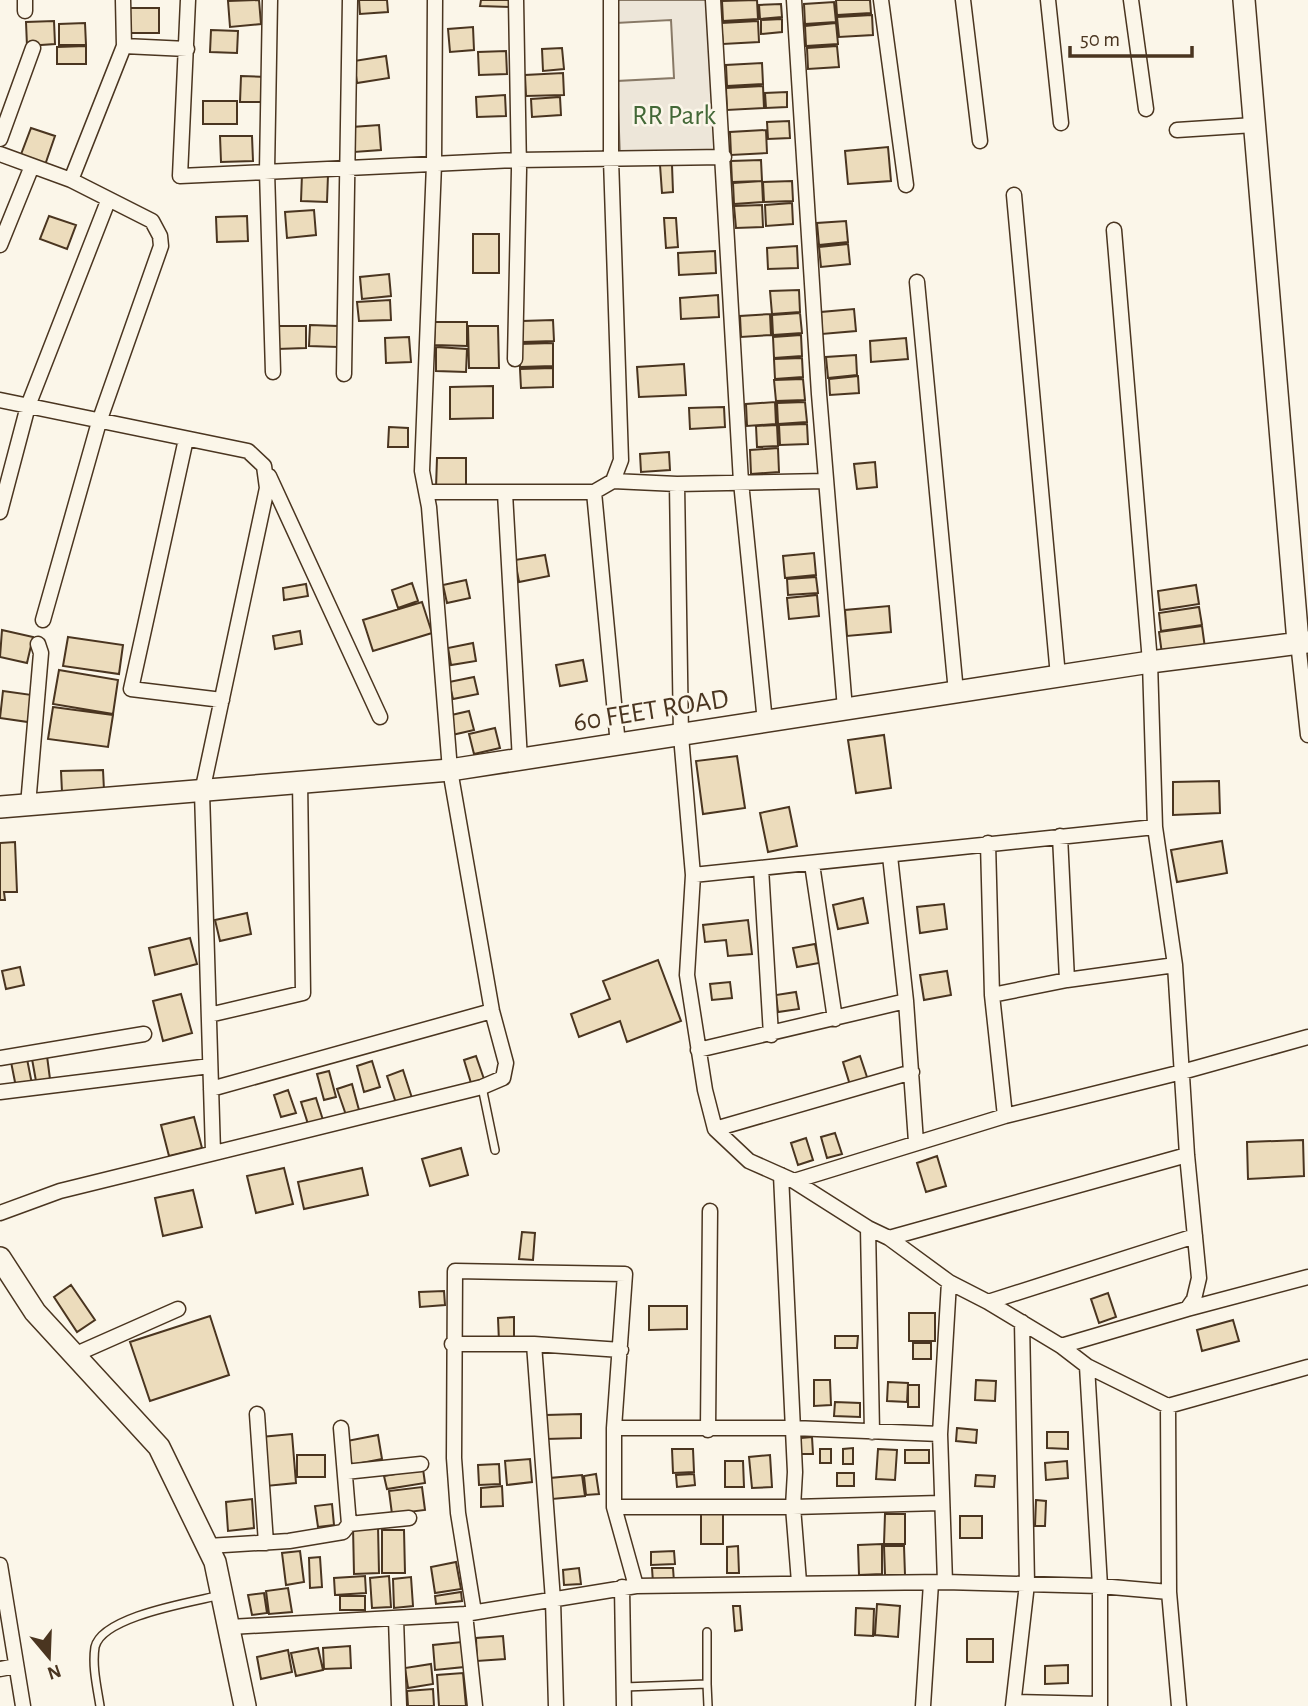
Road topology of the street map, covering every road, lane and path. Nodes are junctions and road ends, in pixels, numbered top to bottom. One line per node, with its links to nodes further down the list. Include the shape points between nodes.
1 (123, 0): 15 (street)
2 (188, 0): 17 (street)
3 (270, 0): 31 (street)
4 (350, 0): 30 (street)
5 (435, 0): 28 (street)
6 (516, 0): 27 (street)
7 (611, 0): 26 (street)
8 (713, 0): 25 (street)
9 (794, 0): 48 (street)
10 (881, 0): 33 (street)
11 (963, 0): 23 (street)
12 (1048, 0): 19 (street)
13 (1131, 0): 18 (street)
14 (1244, 0): 20 (street)
15 (124, 46): 17 (street); 32 (street)
16 (33, 48): 22 (street)
17 (187, 49): 31 (street, via 180,176)
18 (1146, 109)
19 (1061, 123)
20 (1254, 125): 21 (street); 56 (street)
21 (1177, 130)
22 (0, 139)
23 (980, 141)
24 (0, 154): 29 (street)
25 (724, 157): 26 (street); 49 (street)
26 (611, 159): 27 (street); 47 (street, via 621,460)
27 (517, 160): 28 (street); 39 (street)
28 (434, 164): 30 (street); 51 (street, via 422,471)
29 (32, 166): 32 (street); 37 (street)
30 (345, 169): 31 (street); 41 (street)
31 (267, 171): 40 (street)
32 (71, 180): 35 (street)
33 (906, 185)
34 (1014, 195): 59 (street)
35 (108, 201): 43 (street); 44 (street, via 152,222 161,246)
36 (1114, 230): 58 (street)
37 (0, 245)
38 (917, 282): 60 (street)
39 (514, 359)
40 (273, 372)
41 (344, 374)
42 (0, 400): 43 (street)
43 (28, 406): 44 (street); 54 (street)
44 (99, 422): 45 (street); 55 (street)
45 (186, 439): 46 (street, via 248,450); 61 (street, via 131,689)
46 (264, 466): 61 (street, via 267,488); 63 (street)
47 (613, 481): 50 (street); 52 (street)
48 (825, 481): 49 (street); 62 (street)
49 (741, 482): 50 (street); 64 (street)
50 (677, 484): 66 (street)
51 (428, 492): 53 (street); 69 (street)
52 (594, 492): 53 (street); 67 (street)
53 (505, 493): 68 (street)
54 (0, 512)
55 (43, 620)
56 (1303, 642): 58 (street, 60 FEET ROAD); 65 (street)
57 (38, 644): 72 (street, via 41,653)
58 (1150, 662): 59 (street, 60 FEET ROAD); 74 (street)
59 (1058, 676): 60 (street, 60 FEET ROAD)
60 (956, 692): 62 (street, 60 FEET ROAD)
61 (222, 701): 71 (street)
62 (845, 709): 64 (street, 60 FEET ROAD)
63 (380, 717)
64 (765, 722): 66 (street, 60 FEET ROAD)
65 (1308, 735)
66 (681, 736): 67 (street, 60 FEET ROAD); 80 (street)
67 (618, 745): 68 (street, 60 FEET ROAD)
68 (520, 760): 69 (street, 60 FEET ROAD)
69 (450, 770): 70 (street, 60 FEET ROAD); 85 (street)
70 (300, 780): 71 (street, 60 FEET ROAD); 86 (street, via 303,993)
71 (202, 792): 72 (street, 60 FEET ROAD); 86 (street)
72 (28, 805): 73 (street, 60 FEET ROAD)
73 (0, 807)
74 (1155, 827): 75 (street); 81 (street)
75 (1060, 836): 76 (street); 82 (street)
76 (988, 843): 77 (street); 83 (street)
77 (890, 856): 78 (street); 84 (street)
78 (812, 864): 79 (street); 87 (street)
79 (761, 868): 80 (street); 89 (street)
80 (692, 875): 91 (street, via 687,975)
81 (1175, 965): 82 (street); 95 (street)
82 (1067, 980): 83 (street)
83 (992, 995): 99 (street)
84 (906, 1001): 87 (street); 94 (street)
85 (492, 1011): 96 (street, via 506,1063 503,1078); 97 (street)
86 (209, 1015): 93 (street)
87 (835, 1019): 89 (street)
88 (144, 1034): 92 (street)
89 (771, 1035): 91 (street)
90 (1308, 1037): 95 (street)
91 (698, 1050): 100 (street)
92 (0, 1058)
93 (210, 1066): 97 (street); 98 (street)
94 (912, 1072): 100 (street); 101 (street)
95 (1182, 1072): 99 (street); 104 (street)
96 (482, 1087): 102 (lane); 103 (street)
97 (211, 1089): 103 (street)
98 (0, 1092)
99 (1005, 1116): 101 (street)
100 (715, 1129): 105 (street, via 750,1161)
101 (916, 1142): 105 (street)
102 (495, 1150)
103 (213, 1152): 107 (street, via 60,1191)
104 (1187, 1155): 109 (street); 110 (street)
105 (788, 1178): 108 (street); 129 (street)
106 (710, 1210): 130 (street)
107 (0, 1213)
108 (868, 1228): 110 (street); 131 (street)
109 (1195, 1236): 114 (street); 116 (street, via 1199,1278 1194,1299)
110 (889, 1238): 113 (street)
111 (0, 1258): 122 (street, via 35,1312)
112 (1308, 1277): 116 (street)
113 (948, 1282): 114 (street); 132 (street)
114 (989, 1302): 117 (street)
115 (178, 1309): 122 (street)
116 (1186, 1309): 120 (street)
117 (1022, 1322): 120 (street); 145 (street)
118 (452, 1344): 119 (street); 121 (street, via 455,1271 625,1274); 151 (street, via 458,1513)
119 (534, 1344): 121 (street); 150 (street)
120 (1061, 1346): 123 (street)
121 (621, 1350): 128 (street)
122 (74, 1355): 141 (street, via 159,1447)
123 (1087, 1366): 125 (street); 147 (street)
124 (1308, 1367): 125 (street)
125 (1168, 1406): 148 (street)
126 (257, 1414): 140 (street)
127 (341, 1428): 134 (street)
128 (614, 1428): 130 (street); 136 (street)
129 (793, 1428): 130 (street); 131 (street); 137 (street)
130 (708, 1430)
131 (872, 1432): 132 (street)
132 (940, 1434): 135 (street)
133 (421, 1464): 134 (street)
134 (345, 1472): 139 (street)
135 (940, 1503): 137 (street); 144 (street)
136 (614, 1507): 137 (street); 146 (street)
137 (793, 1507): 143 (street)
138 (409, 1518): 139 (street)
139 (349, 1524): 140 (street, via 344,1532 322,1538)
140 (266, 1543): 141 (street)
141 (208, 1546): 149 (street)
142 (0, 1565): 155 (street)
143 (799, 1582): 144 (street); 146 (street)
144 (938, 1583): 145 (street); 169 (street)
145 (1027, 1584): 147 (street); 159 (street)
146 (629, 1586): 150 (street); 158 (street)
147 (1100, 1586): 148 (street); 160 (street)
148 (1169, 1592): 170 (street)
149 (222, 1595): 153 (street); 162 (lane, via 120,1622 103,1632 96,1644 94,1665)
150 (552, 1600): 151 (street); 166 (street)
151 (470, 1613): 152 (street); 165 (street)
152 (396, 1619): 153 (street); 164 (street)
153 (230, 1627): 163 (street)
154 (707, 1632): 157 (lane)
155 (16, 1666): 156 (street); 161 (street)
156 (0, 1669)
157 (707, 1684): 158 (lane); 168 (lane)
158 (623, 1687): 167 (street)
159 (1013, 1704): 160 (street)
160 (1100, 1705)
161 (23, 1706)
162 (100, 1706)
163 (245, 1706)
164 (399, 1706)
165 (475, 1706)
166 (556, 1706)
167 (624, 1706)
168 (708, 1706)
169 (923, 1706)
170 (1179, 1706)

